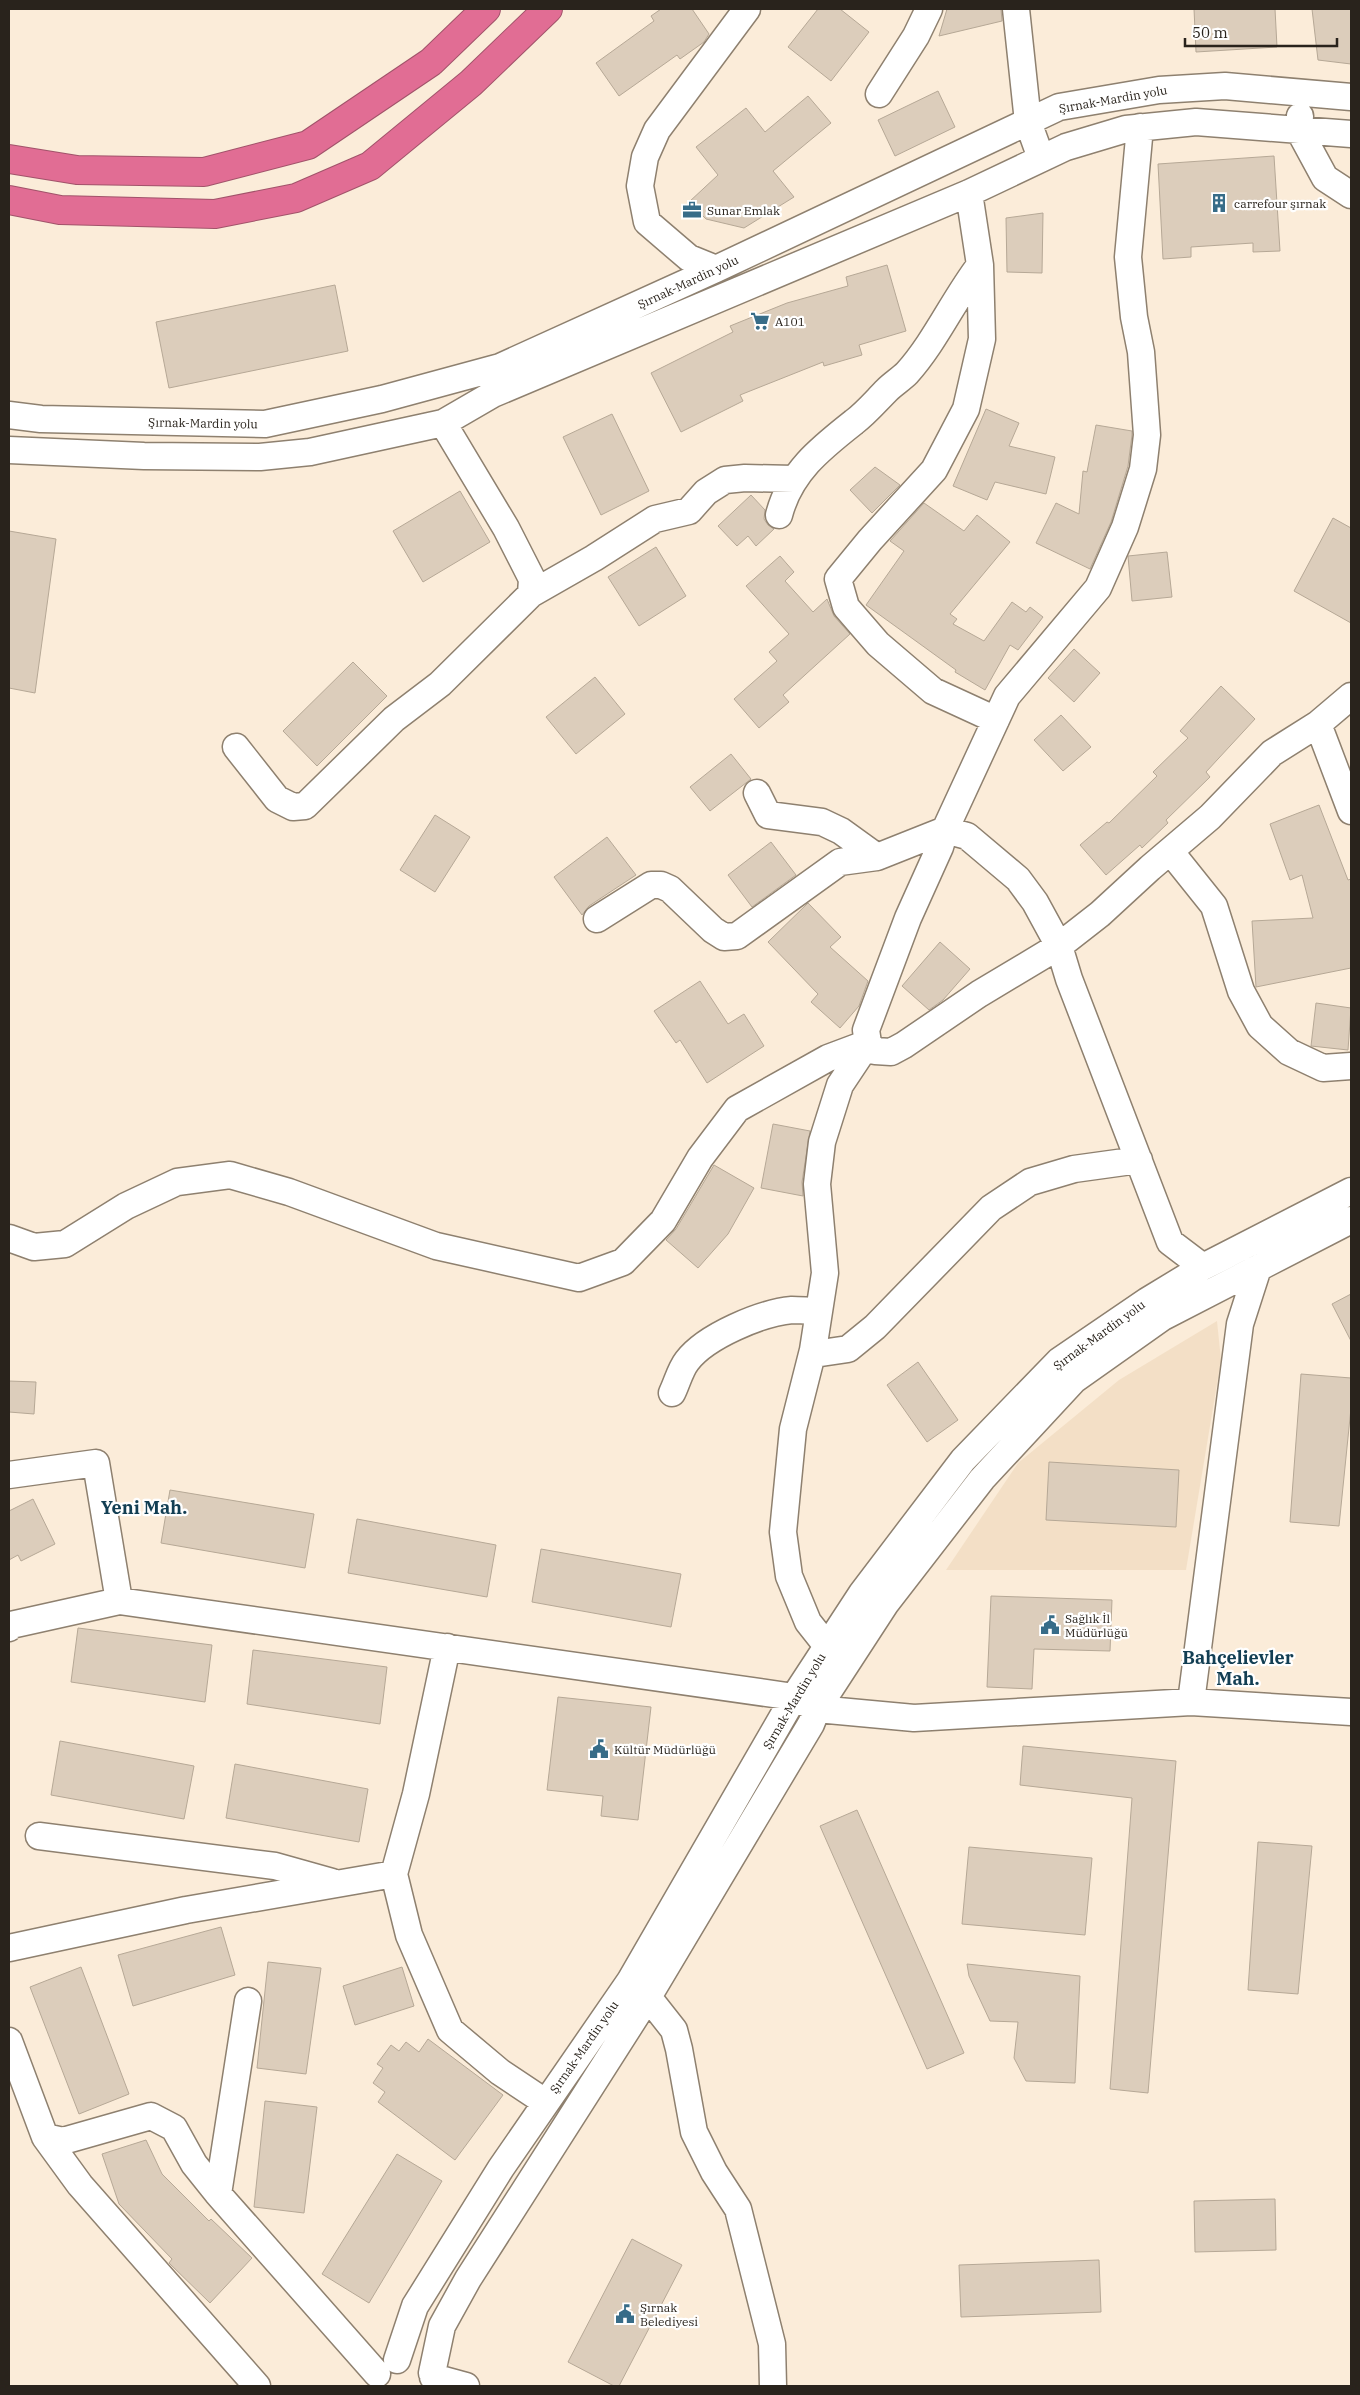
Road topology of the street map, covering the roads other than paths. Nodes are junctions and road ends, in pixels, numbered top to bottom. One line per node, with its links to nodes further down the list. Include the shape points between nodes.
1 (486, 9): 14 (highway, via 431,62 308,144 204,172 77,170)
2 (548, 9): 17 (highway, via 471,83 370,166 296,198 215,214 60,210)
3 (747, 9): 19 (street, via 657,130 644,157 640,186 647,222 689,258)
4 (929, 9): 7 (street, via 916,36)
5 (1016, 9): 9 (street)
6 (1302, 93): 8 (street, Şırnak-Mardin yolu); 9 (street, Şırnak-Mardin yolu, via 1225,86 1159,90 1059,107); 11 (street)
7 (878, 94)
8 (1351, 97)
9 (1028, 122): 13 (street); 19 (street, Şırnak-Mardin yolu)
10 (1140, 127): 11 (street, via 1196,122); 13 (street, via 1066,147); 27 (street, via 1128,257 1141,352 1147,435 1143,469 1125,527 1098,588 1007,696)
11 (1299, 130): 12 (street); 16 (street, via 1325,178)
12 (1351, 134)
13 (1042, 158): 15 (street)
14 (9, 159)
15 (969, 193): 18 (street); 21 (street, via 493,394)
16 (1351, 195)
17 (9, 200)
18 (980, 265): 23 (street, via 907,373 856,421 813,455); 27 (street, via 982,339 966,409 934,470 838,579 846,607 878,644 933,691)
19 (716, 269): 20 (street, Şırnak-Mardin yolu, via 500,367 382,399 275,422 41,419)
20 (9, 415)
21 (443, 423): 22 (street, via 310,452 260,457); 25 (street, via 528,570 532,579)
22 (9, 450)
23 (794, 478): 24 (street); 25 (street, via 725,480 706,492 689,512 655,519)
24 (779, 515)
25 (531, 594): 29 (street, via 440,684 394,719 305,806 292,808 277,799)
26 (1351, 696): 28 (street)
27 (996, 720): 32 (street)
28 (1318, 724): 31 (street); 33 (street, via 1272,752 1210,817)
29 (236, 747)
30 (757, 793): 34 (street, via 768,815 822,822 841,831)
31 (1351, 811)
32 (945, 830): 34 (street); 36 (street, via 967,836 1018,879 1035,902); 37 (street, via 866,1030)
33 (1170, 851): 36 (street, via 1100,914); 38 (street, via 1214,906 1241,991 1260,1026 1289,1052 1323,1068)
34 (877, 858): 35 (street, via 840,862 736,936 724,937 713,930 670,888 661,885 651,885)
35 (597, 919)
36 (1058, 946): 37 (street, via 891,1052 875,1051); 39 (street)
37 (868, 1043): 42 (street, via 828,1058 737,1109 700,1158 662,1221 623,1262 579,1278 436,1246 289,1192 230,1175 177,1182 126,1206 65,1244 34,1247); 45 (street, via 840,1086 822,1142 817,1184 825,1273)
38 (1351, 1066)
39 (1139, 1160): 43 (street, via 1170,1242); 46 (street, via 1074,1169 1030,1182 991,1208 875,1327 848,1349 821,1353)
40 (1351, 1191): 43 (street, Şırnak-Mardin yolu)
41 (1351, 1220): 44 (street, Şırnak-Mardin yolu)
42 (9, 1238)
43 (1203, 1268): 51 (street, Şırnak-Mardin yolu, via 1146,1301 1059,1361 963,1460 862,1592)
44 (1258, 1268): 54 (street, via 1240,1324); 55 (street, Şırnak-Mardin yolu, via 1163,1317 1074,1380 982,1479 886,1603)
45 (819, 1311): 46 (street); 47 (street, via 792,1310 758,1318 720,1336 686,1362)
46 (813, 1350): 51 (street, via 793,1429 783,1532 789,1576 808,1622)
47 (672, 1393)
48 (9, 1475): 49 (street, via 96,1463)
49 (119, 1601): 50 (street); 52 (street)
50 (9, 1628)
51 (827, 1646): 53 (street, Şırnak-Mardin yolu)
52 (447, 1647): 53 (street); 58 (street, via 416,1794)
53 (794, 1696): 55 (street); 64 (street, Şırnak-Mardin yolu, via 630,1981)
54 (1191, 1702): 55 (street, via 914,1718); 56 (street)
55 (818, 1709): 61 (street, Şırnak-Mardin yolu)
56 (1351, 1712)
57 (39, 1836): 59 (street, via 275,1866)
58 (394, 1874): 59 (street); 64 (street, via 409,1936 450,2030 500,2072)
59 (337, 1884): 60 (street, via 186,1910)
60 (9, 1948)
61 (648, 1997): 68 (street, Şırnak-Mardin yolu, via 468,2279 442,2326); 71 (street, via 674,2030 694,2132 738,2209 772,2344)
62 (248, 2001): 66 (street)
63 (9, 2041): 65 (street)
64 (545, 2102): 67 (street, Şırnak-Mardin yolu, via 415,2306)
65 (45, 2137): 66 (street, via 62,2141 152,2116 174,2128 194,2164); 69 (street, via 80,2185)
66 (218, 2194): 67 (street)
67 (383, 2373): 68 (street, via 407,2358 425,2366)
68 (434, 2379): 70 (street)
69 (257, 2386)
70 (466, 2386)
71 (773, 2386)

